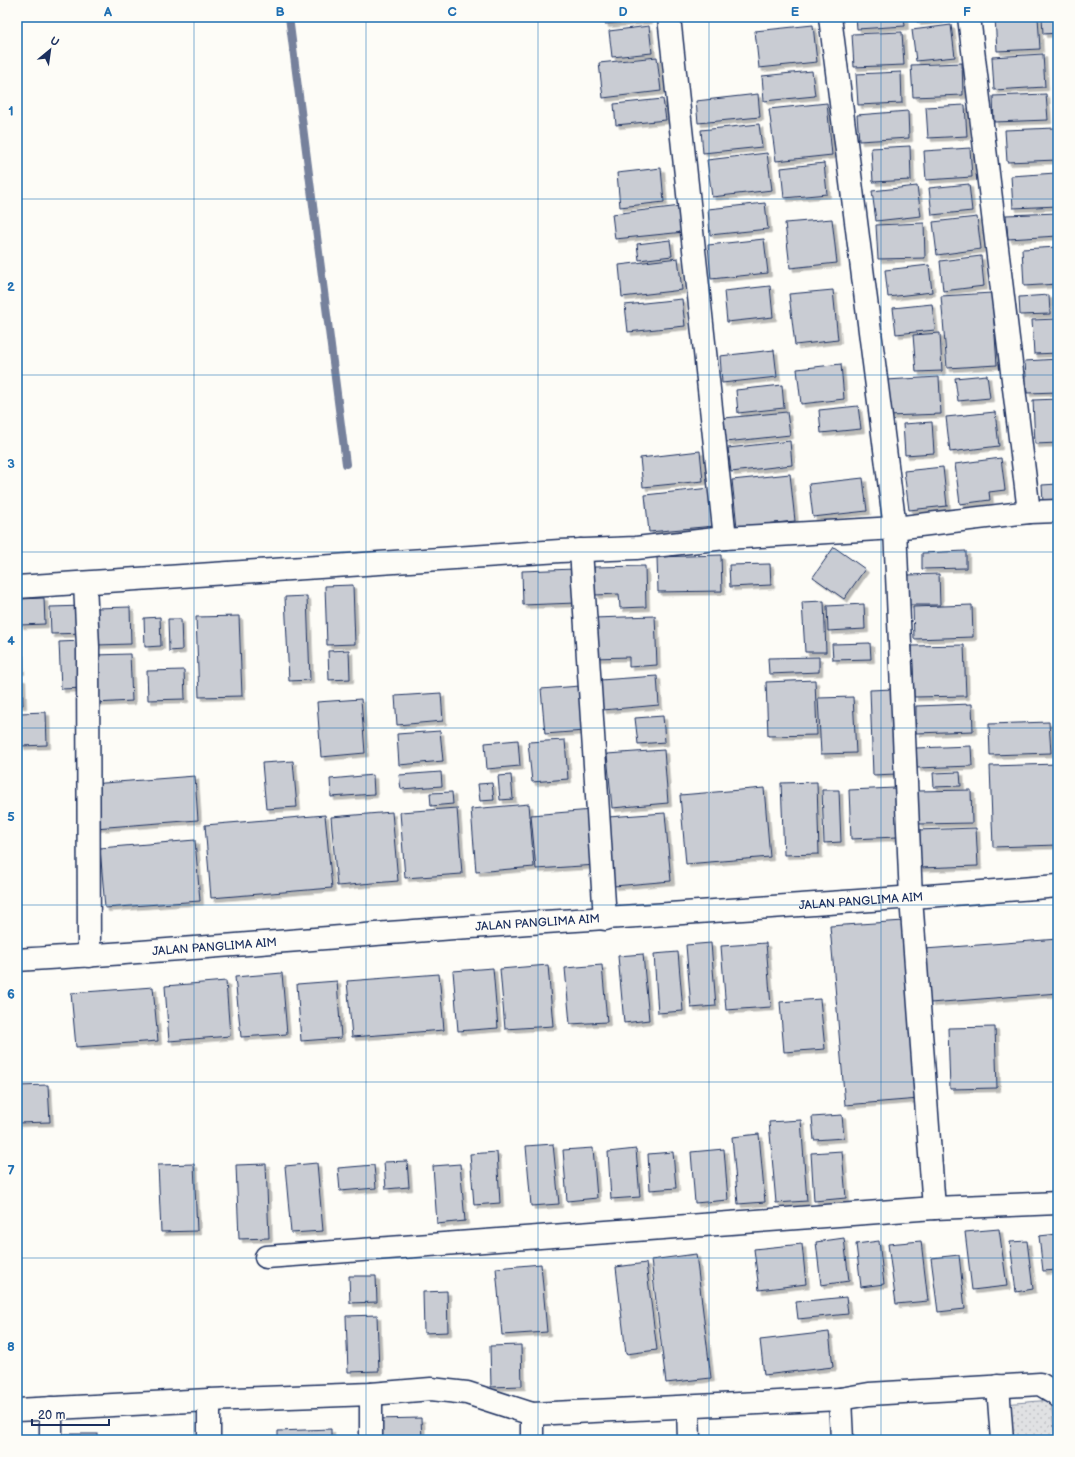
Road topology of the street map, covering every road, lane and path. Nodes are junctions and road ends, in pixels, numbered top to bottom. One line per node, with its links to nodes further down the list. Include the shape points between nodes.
1 (669, 17): 7 (street)
2 (830, 17): 6 (street)
3 (969, 17): 5 (street)
4 (1058, 511): 5 (street)
5 (1029, 512): 6 (street)
6 (895, 528): 7 (street); 12 (street)
7 (724, 538): 8 (street, via 636,548)
8 (581, 550): 9 (street); 13 (street)
9 (85, 583): 10 (street); 14 (street, via 88,655)
10 (17, 587)
11 (1058, 886): 12 (street, JALAN PANGLIMA AIM)
12 (911, 898): 13 (street, JALAN PANGLIMA AIM); 17 (street)
13 (605, 919): 14 (street, JALAN PANGLIMA AIM)
14 (89, 956): 15 (street, JALAN PANGLIMA AIM)
15 (17, 960)
16 (1058, 1203): 17 (street)
17 (934, 1208): 18 (street)
18 (266, 1257)
19 (998, 1386): 21 (street, via 1040,1384); 22 (street, via 869,1394); 34 (street)
20 (371, 1394): 23 (street); 27 (street, via 431,1389 467,1392); 30 (street)
21 (1058, 1396)
22 (840, 1399): 24 (street); 33 (street)
23 (209, 1400): 25 (street); 29 (street)
24 (688, 1407): 27 (street); 32 (street)
25 (51, 1408): 26 (street); 28 (street)
26 (17, 1410)
27 (532, 1414): 31 (street)
28 (51, 1440)
29 (209, 1440)
30 (371, 1440)
31 (532, 1440)
32 (688, 1440)
33 (842, 1440)
34 (1002, 1440)

